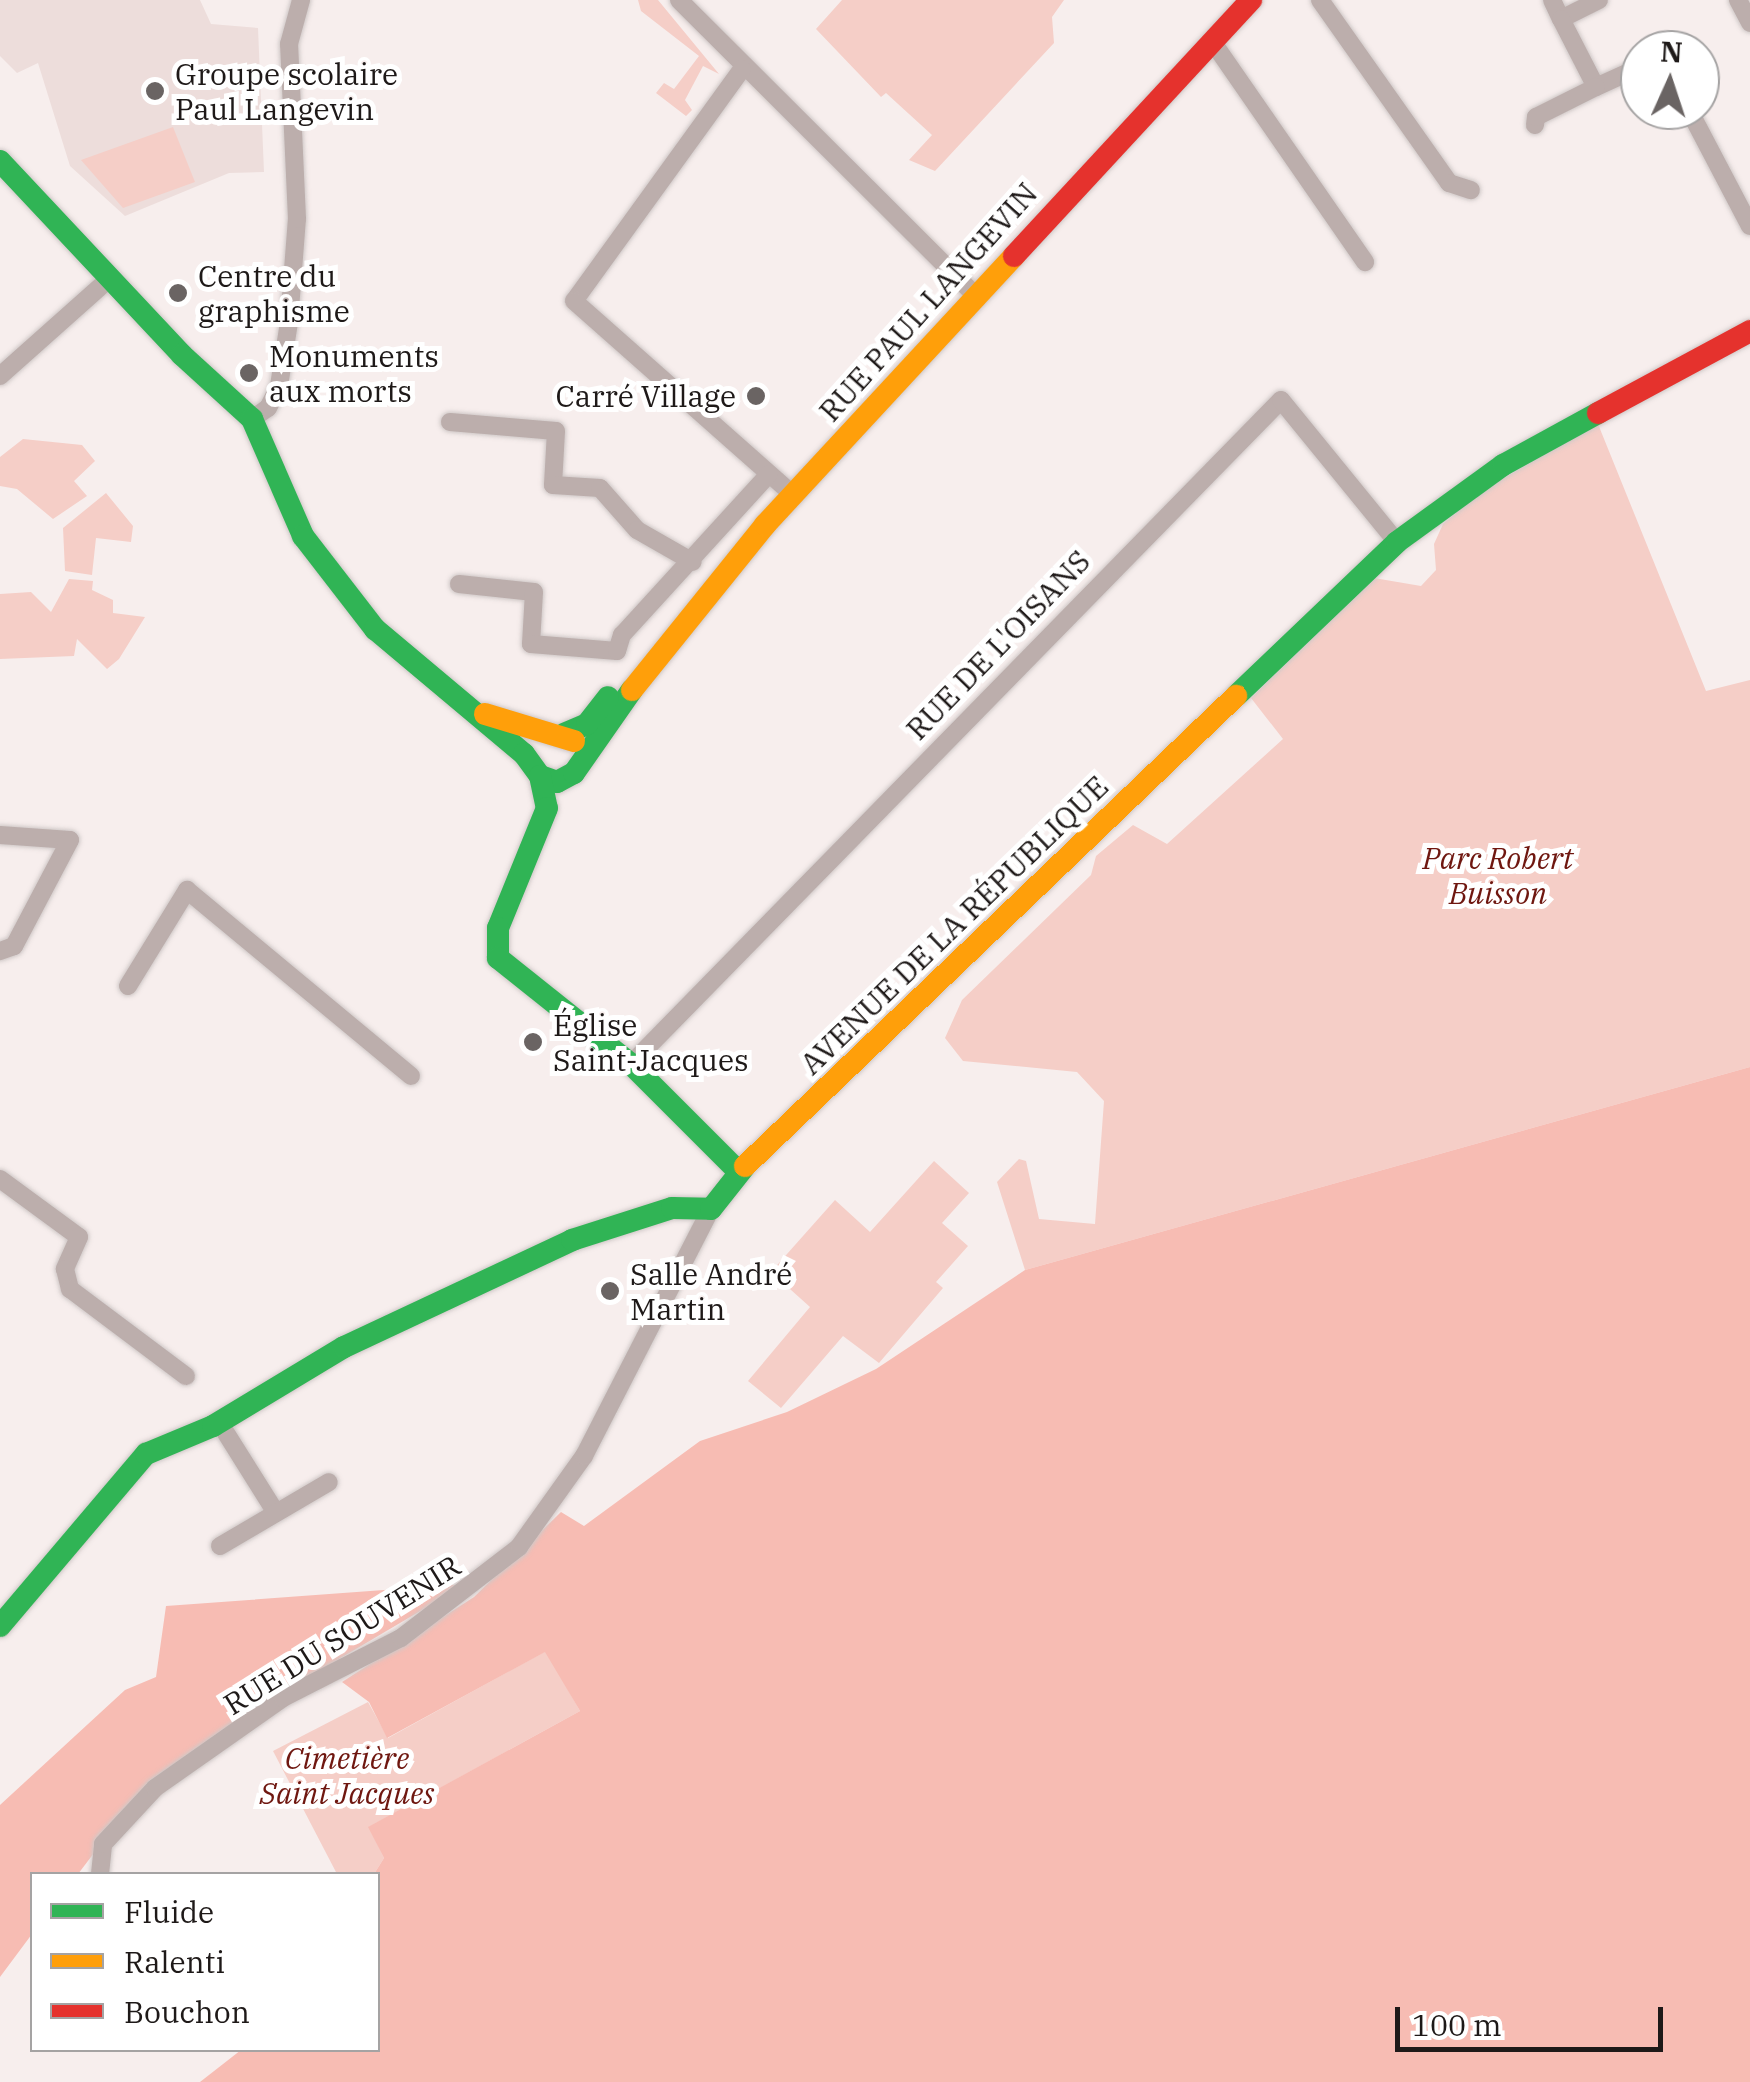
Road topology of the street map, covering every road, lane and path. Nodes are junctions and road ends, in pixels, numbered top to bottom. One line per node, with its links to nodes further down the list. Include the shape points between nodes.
1 (301, 0): 24 (street, via 288,44 297,219 291,309 278,386 268,408)
2 (679, 0): 11 (street)
3 (1251, 0): 10 (street, RUE PAUL LANGEVIN)
4 (1320, 0): 17 (street, via 1449,183)
5 (1552, 0): 8 (street)
6 (1599, 0): 8 (street)
7 (1738, 0): 9 (street)
8 (1562, 18): 13 (street)
9 (1750, 23)
10 (1212, 41): 19 (street); 21 (street, RUE PAUL LANGEVIN)
11 (742, 69): 21 (street); 26 (street, via 574,301)
12 (1620, 77): 13 (street)
13 (1596, 87): 14 (street, via 1536,118)
14 (1535, 126)
15 (1700, 130): 18 (street)
16 (0, 161): 20 (street)
17 (1471, 190)
18 (1750, 226)
19 (1365, 262)
20 (110, 278): 23 (street); 24 (street)
21 (975, 295): 27 (street, RUE PAUL LANGEVIN)
22 (1750, 331): 28 (street, AVENUE DE LA RÉPUBLIQUE, via 1503,465)
23 (0, 376)
24 (252, 419): 32 (street, via 303,536 336,585 409,662)
25 (450, 422): 29 (street, via 556,430 553,486 600,488 637,530)
26 (769, 474): 27 (street); 29 (street)
27 (793, 495): 31 (street, RUE PAUL LANGEVIN, via 694,609)
28 (1398, 542): 40 (street, RUE DE L'OISANS, via 1281,400); 42 (street, AVENUE DE LA RÉPUBLIQUE)
29 (692, 562): 31 (street, via 622,635)
30 (459, 584): 31 (street, via 534,592 532,644)
31 (628, 666): 33 (street, RUE PAUL LANGEVIN, via 594,718); 34 (street, RUE PAUL LANGEVIN)
32 (466, 707): 33 (street); 35 (street)
33 (558, 733): 34 (street, via 580,750); 35 (street, via 536,742)
34 (577, 770): 35 (street, via 558,782); 36 (street, RUE PAUL LANGEVIN)
35 (536, 772): 36 (street, via 547,808)
36 (539, 830): 40 (street, via 498,928 498,958)
37 (0, 834): 38 (street, via 70,840 14,946)
38 (0, 952)
39 (128, 986): 41 (street, via 186,890)
40 (631, 1064): 42 (street)
41 (412, 1076)
42 (739, 1172): 44 (street, AVENUE DE LA RÉPUBLIQUE)
43 (0, 1179): 45 (street, via 79,1237 65,1269 70,1289)
44 (712, 1209): 46 (street, via 672,1208 572,1240 344,1347); 51 (street, RUE DU SOUVENIR, via 584,1456 520,1547 401,1638 283,1698 154,1788 103,1844)
45 (186, 1376)
46 (219, 1422): 48 (street); 50 (street, via 146,1454)
47 (329, 1482): 48 (street)
48 (276, 1513): 49 (street)
49 (220, 1546)
50 (0, 1626)
51 (100, 1872)

